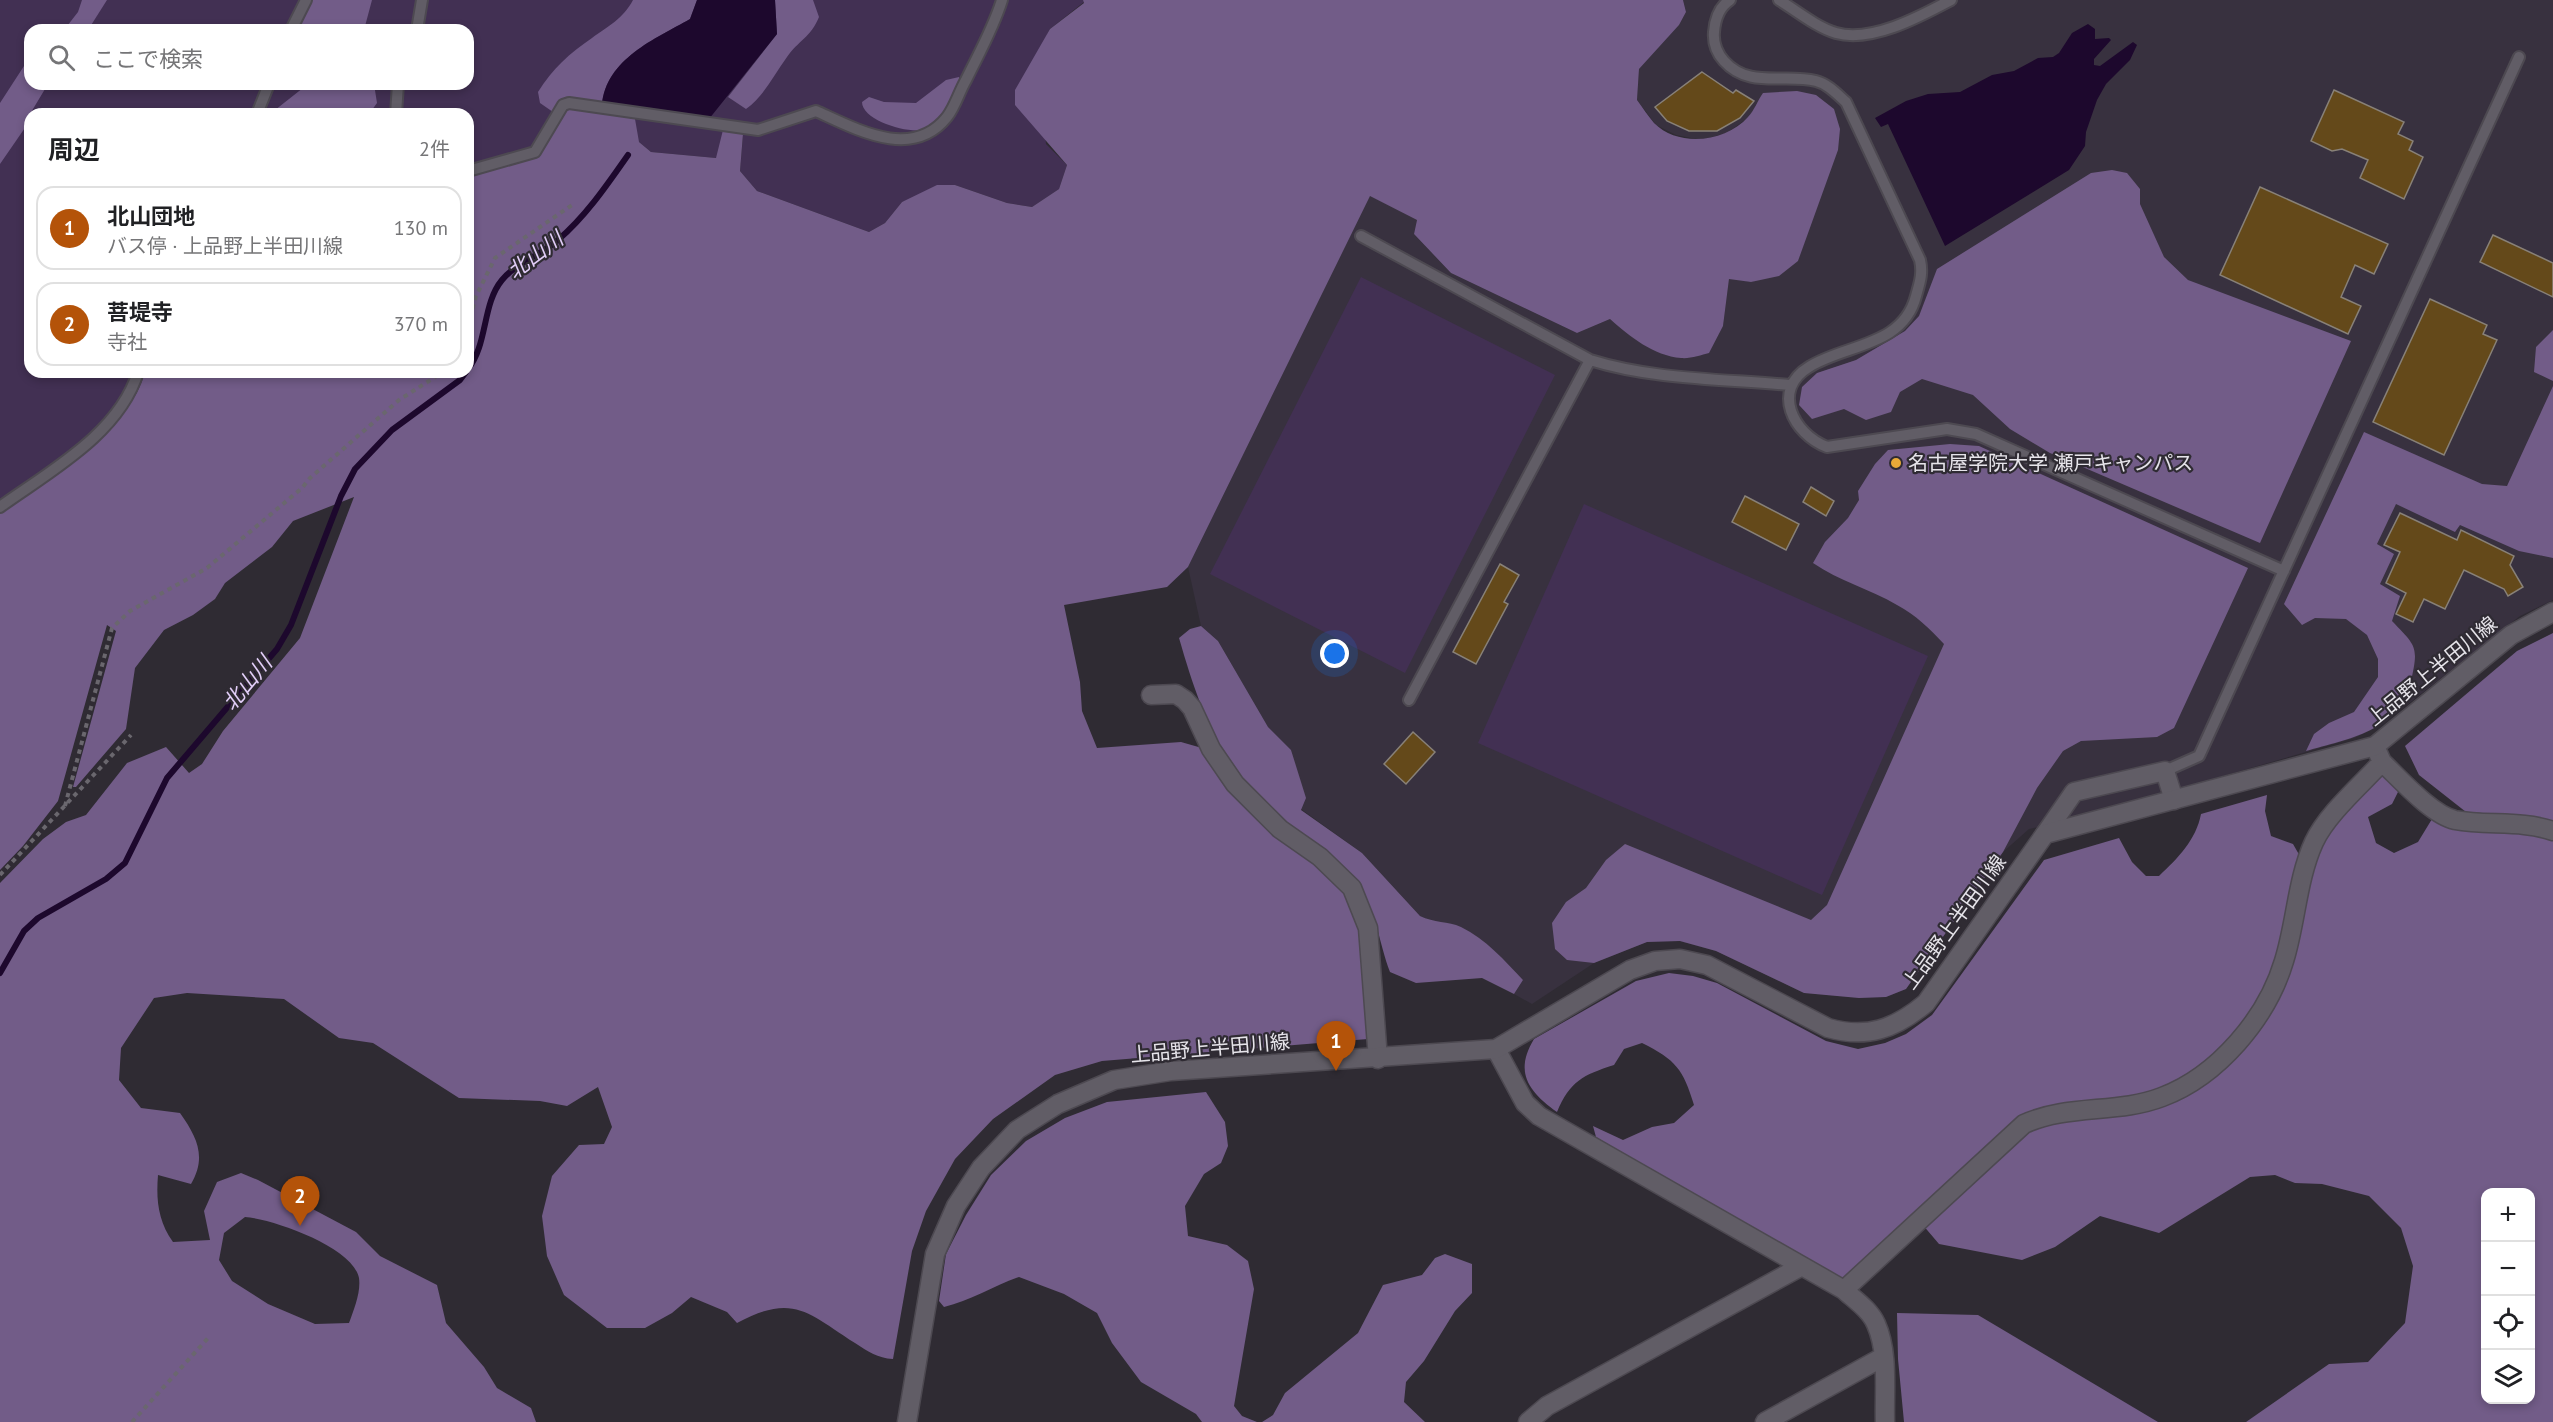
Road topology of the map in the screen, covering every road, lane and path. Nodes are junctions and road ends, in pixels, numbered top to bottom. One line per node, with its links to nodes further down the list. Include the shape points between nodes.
1 (306, 0): 7 (lane)
2 (422, 0): 8 (lane)
3 (1002, 0): 14 (lane, via 994,25 948,116 924,135 893,140 875,137 816,111 758,130 569,104 563,105 536,152)
4 (1730, 0): 21 (lane, via 1715,19 1718,54 1731,69 1752,79 1815,81 1831,88 1846,102 1923,273 1907,316 1892,330 1873,342 1809,367)
5 (1779, 0): 6 (lane, via 1816,23 1854,36 1911,22)
6 (1952, 0)
7 (294, 24)
8 (418, 24)
9 (2519, 57): 23 (lane)
10 (267, 90): 12 (lane)
11 (398, 90): 13 (lane)
12 (259, 108)
13 (396, 108)
14 (474, 169)
15 (572, 205): 17 (path, via 495,258)
16 (1361, 236): 18 (lane)
17 (474, 304)
18 (1590, 360): 21 (lane, via 1647,373); 26 (lane)
19 (135, 378): 22 (lane, via 106,425)
20 (434, 378): 31 (path, via 399,400 303,488 207,568 130,611 111,628)
21 (1790, 385): 23 (lane, via 1788,402 1794,418 1813,441 1827,447 1947,429 1976,434)
22 (0, 507)
23 (2284, 570): 29 (lane, via 2199,756)
24 (2553, 612): 28 (street, 上品野上半田川線, via 2511,635)
25 (1151, 695): 36 (street, via 1176,694 1185,700 1211,749 1236,784 1280,829 1320,857 1352,888 1368,928)
26 (1409, 700)
27 (131, 735): 31 (path)
28 (2379, 754): 30 (street, 上品野上半田川線); 32 (street, via 2435,810 2454,820 2529,824); 38 (street, via 2315,840 2284,962 2254,1022 2233,1045 2209,1068 2162,1097 2124,1106 2047,1114 2024,1124)
29 (2165, 771): 30 (street); 33 (street, via 2074,792)
30 (2174, 800): 33 (street, 上品野上半田川線)
31 (65, 806): 34 (path)
32 (2553, 831)
33 (2045, 834): 35 (street, 上品野上半田川線, via 1926,1004 1887,1029 1847,1034 1828,1028 1707,965 1655,961 1630,970)
34 (0, 874)
35 (1496, 1049): 36 (street, 上品野上半田川線); 37 (street, via 1525,1102 1539,1116)
36 (1378, 1059): 42 (street, 上品野上半田川線, via 1171,1071 1114,1080 1058,1104 1017,1130 981,1168 956,1206 935,1254)
37 (1800, 1266): 38 (street); 43 (street, via 1547,1406)
38 (1844, 1290): 40 (street, via 1876,1324)
39 (209, 1336): 41 (path)
40 (1883, 1357): 44 (street); 45 (street)
41 (132, 1422)
42 (908, 1422)
43 (1528, 1422)
44 (1765, 1422)
45 (1885, 1422)

